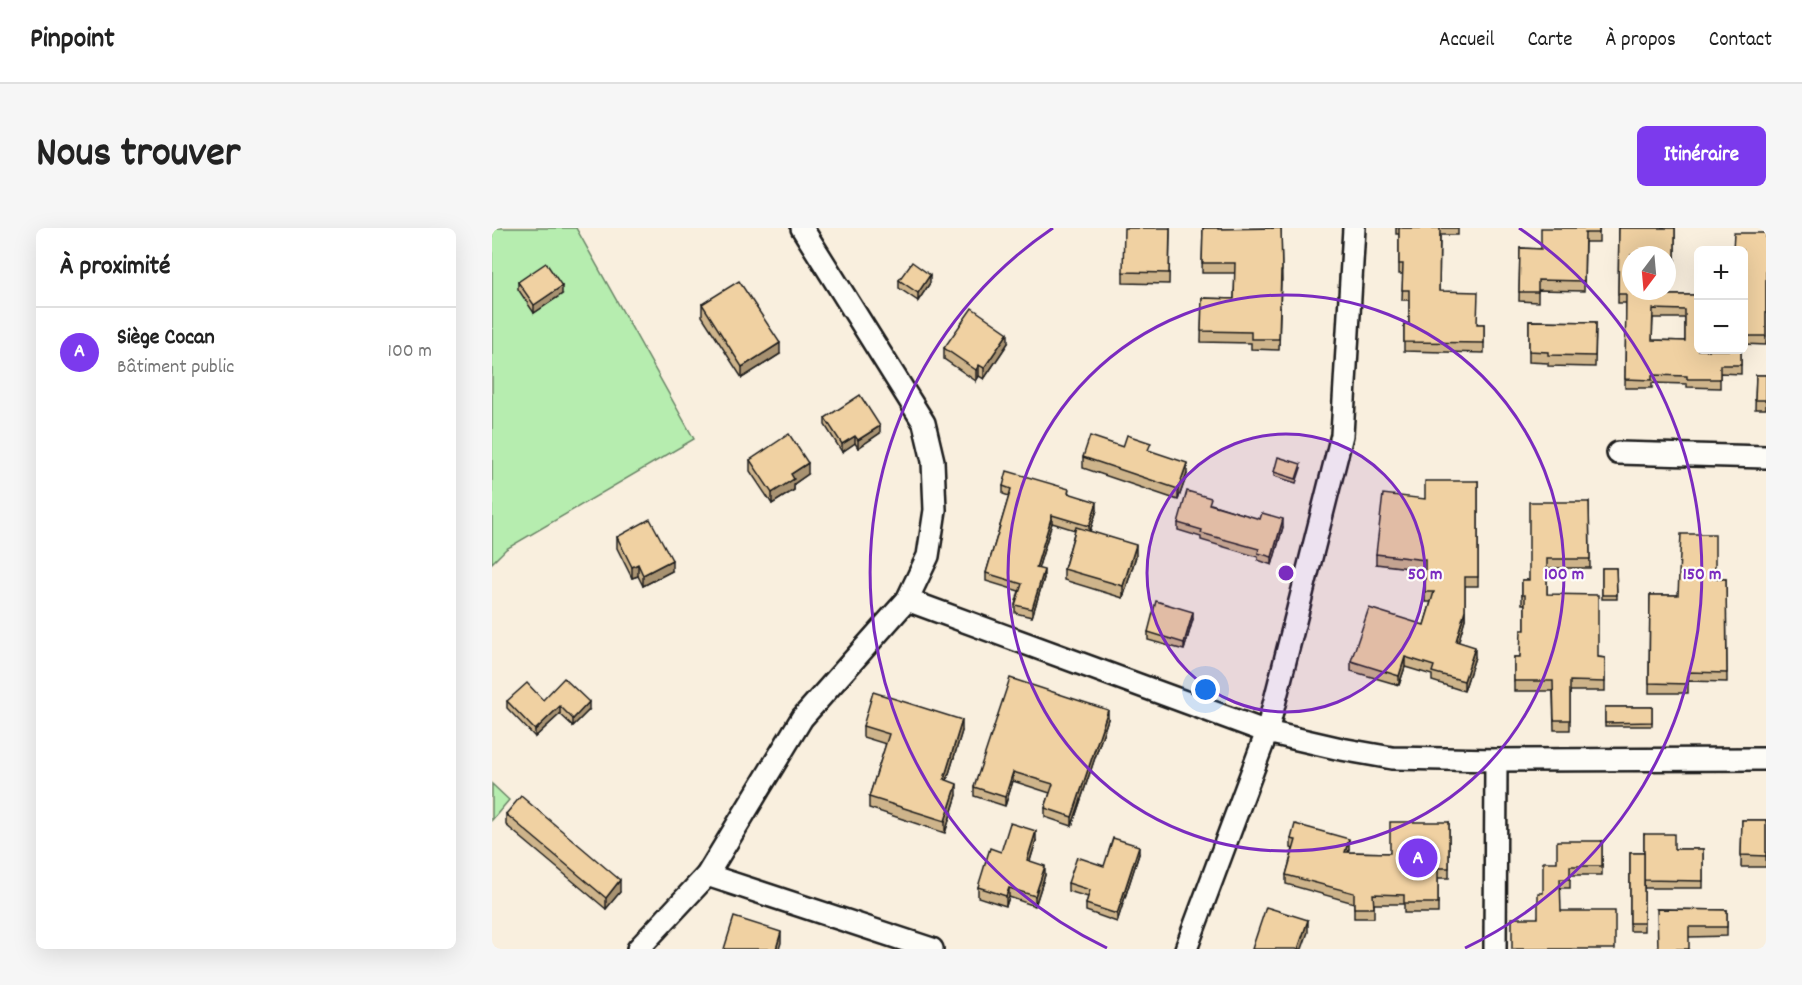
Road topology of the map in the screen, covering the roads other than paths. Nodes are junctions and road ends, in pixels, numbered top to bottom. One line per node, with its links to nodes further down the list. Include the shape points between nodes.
1 (802, 228): 5 (street, via 924,423 933,460 935,510 928,556)
2 (1354, 228): 6 (street, via 1342,435)
3 (1618, 453): 4 (street)
4 (1766, 457)
5 (907, 600): 6 (street); 9 (street, via 802,718)
6 (1267, 732): 8 (street, via 1392,758); 12 (street)
7 (1766, 759): 8 (street)
8 (1496, 760): 13 (street)
9 (707, 875): 10 (street); 11 (street)
10 (638, 949)
11 (932, 949)
12 (1186, 949)
13 (1495, 949)

